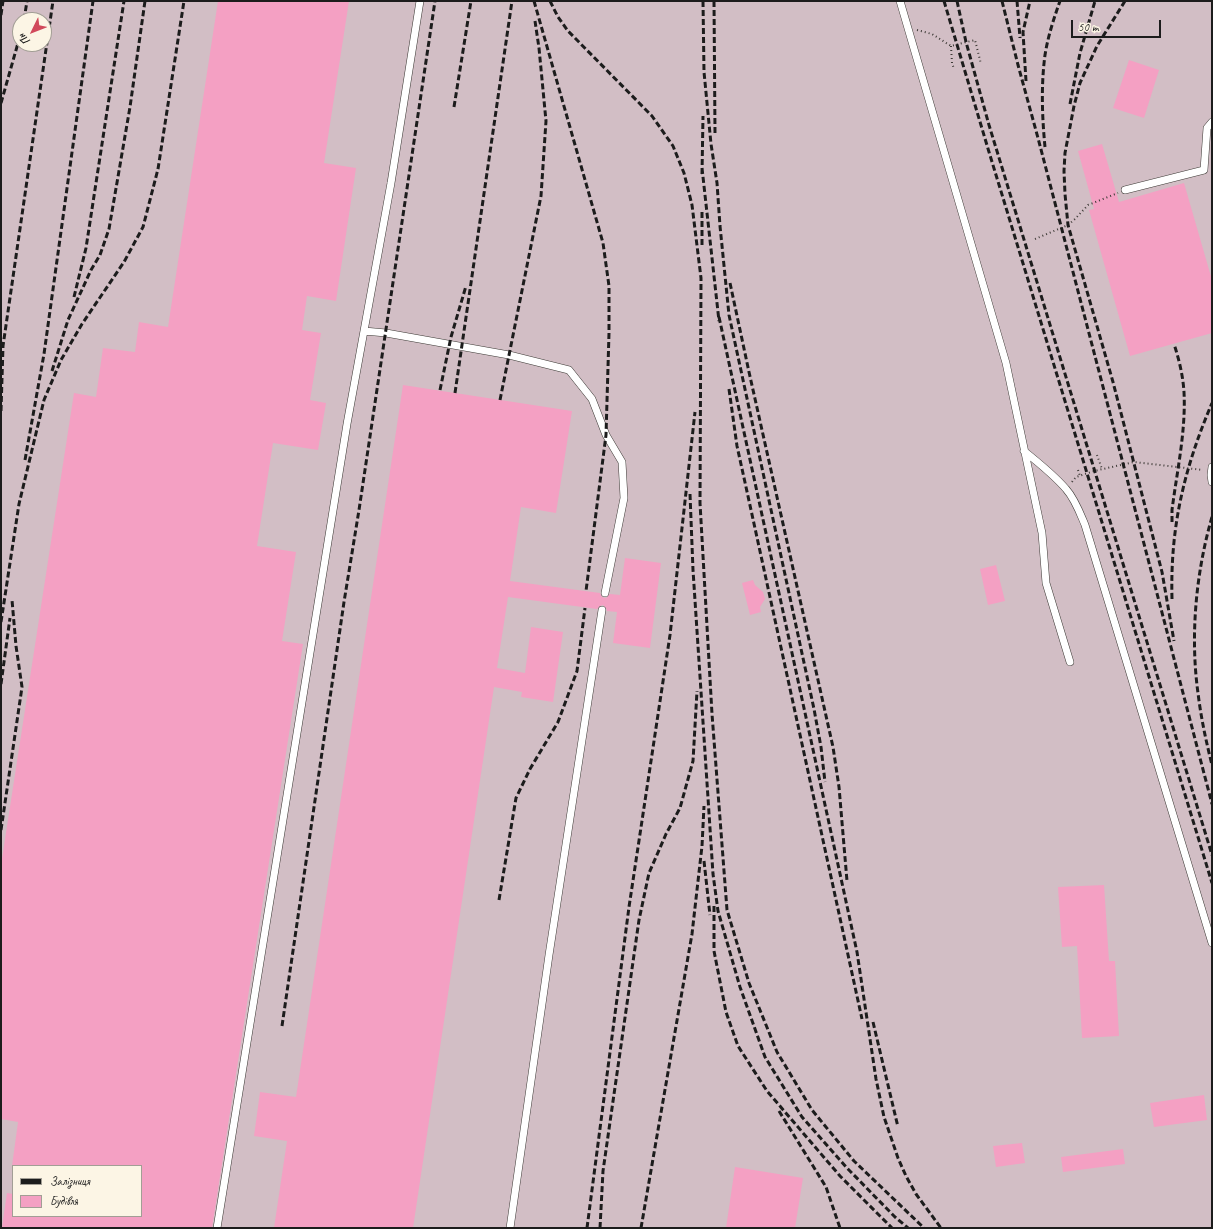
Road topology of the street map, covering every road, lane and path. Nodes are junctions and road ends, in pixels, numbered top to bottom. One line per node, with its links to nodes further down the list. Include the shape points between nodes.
1 (420, 1): 10 (lane, via 392,183)
2 (900, 1): 3 (lane)
3 (908, 29): 4 (path, via 932,34); 11 (lane, via 1006,363)
4 (952, 46): 5 (path, via 975,40); 6 (path)
5 (981, 64)
6 (954, 69)
7 (1212, 122): 8 (lane, via 1207,128 1204,170)
8 (1125, 190): 9 (path, via 1088,205 1068,225)
9 (1035, 239)
10 (364, 331): 19 (lane, via 509,355 569,370 592,398 606,434 622,462 624,498); 23 (lane)
11 (1024, 451): 18 (lane); 21 (lane, via 1042,533 1046,583)
12 (1097, 456): 13 (path)
13 (1102, 469): 14 (path, via 1134,462); 16 (path)
14 (1212, 469): 17 (lane)
15 (1078, 470): 16 (path)
16 (1080, 476): 18 (path, via 1076,477)
17 (1212, 482)
18 (1067, 490): 22 (lane, via 1085,525)
19 (605, 593)
20 (602, 610): 24 (lane)
21 (1070, 662)
22 (1212, 943)
23 (217, 1228)
24 (510, 1228)

